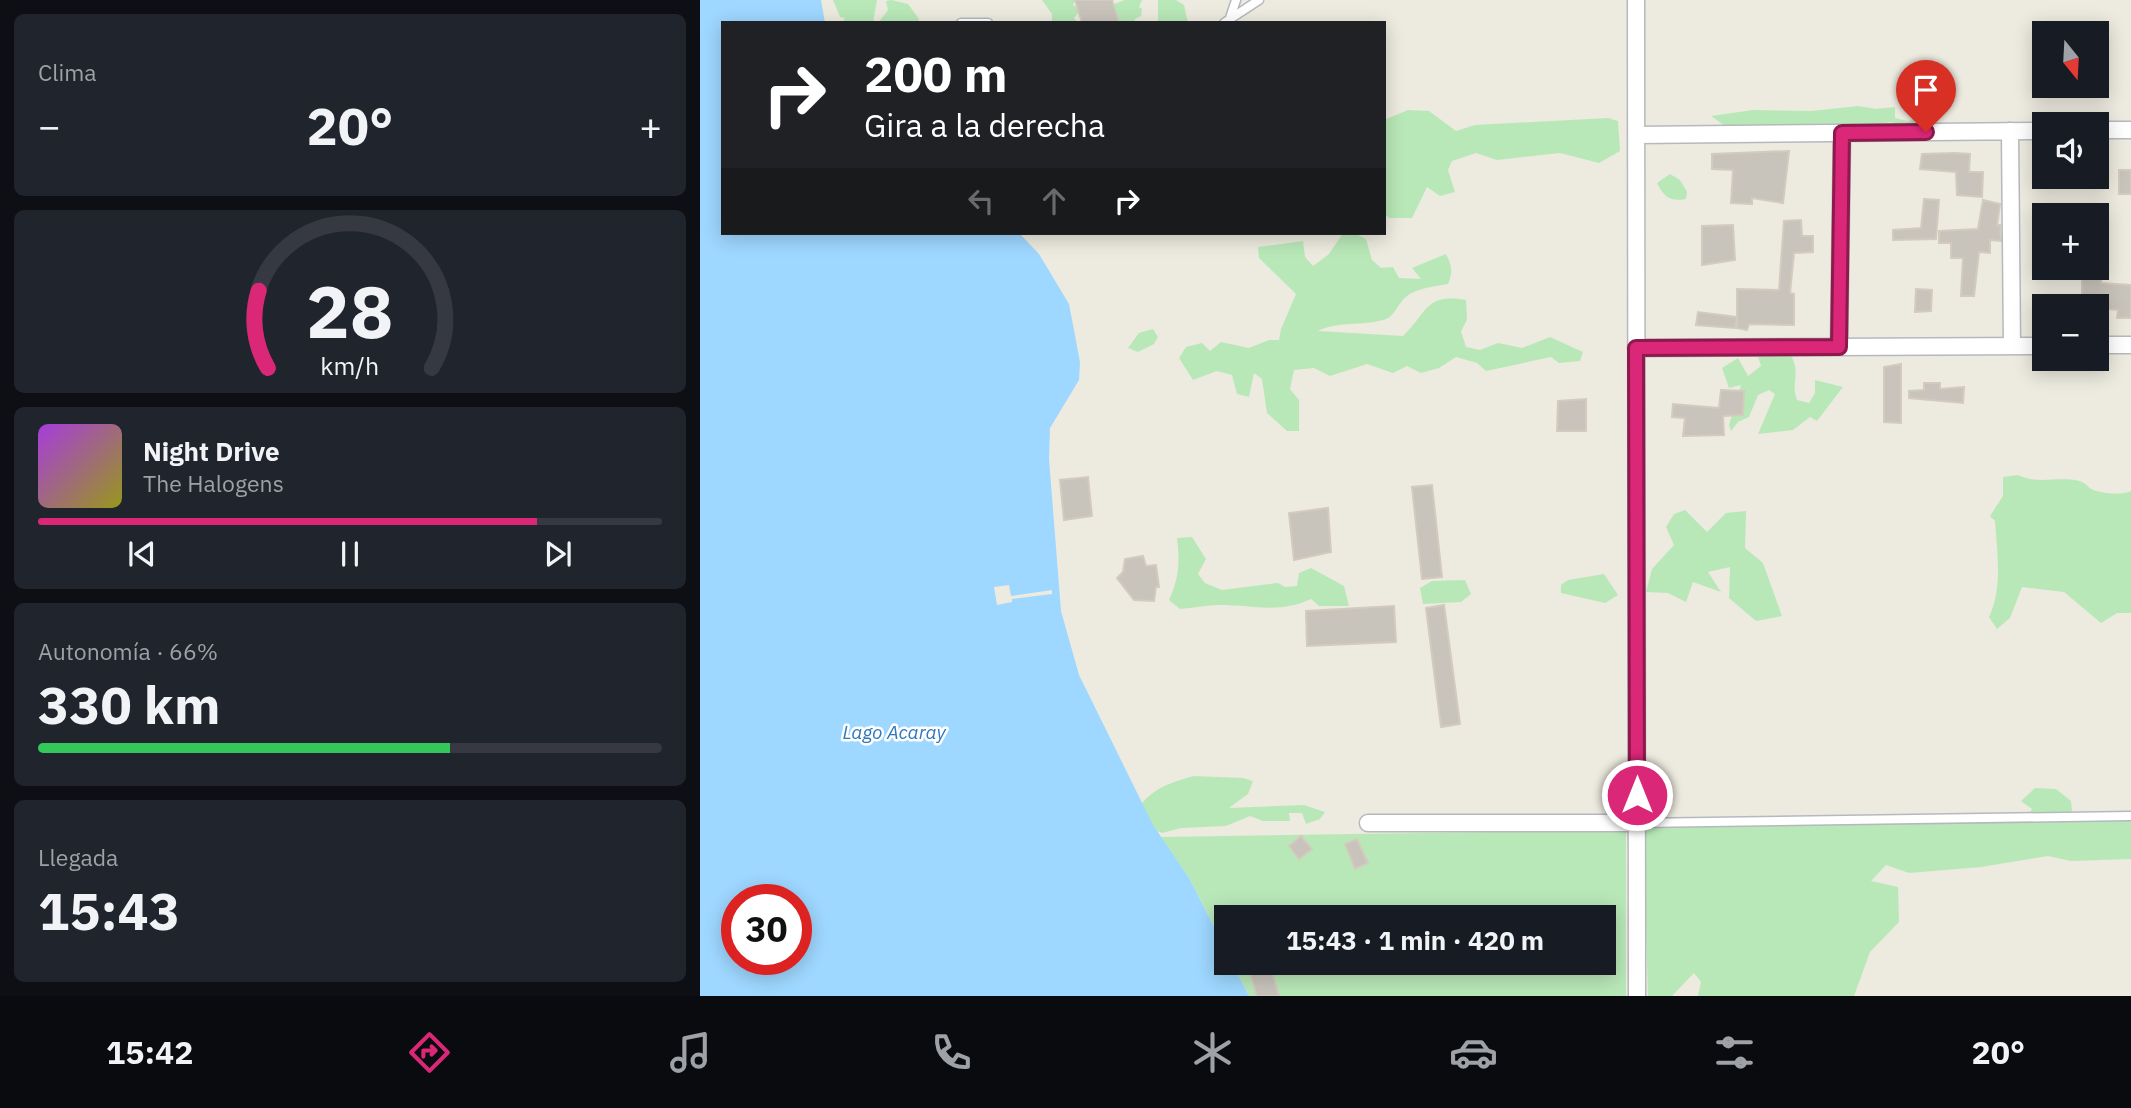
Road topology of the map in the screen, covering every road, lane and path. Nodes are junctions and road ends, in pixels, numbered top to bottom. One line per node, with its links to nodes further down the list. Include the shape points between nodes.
1 (1236, 0): 4 (lane)
2 (1259, 0): 4 (lane)
3 (1636, 0): 10 (street)
4 (1227, 20)
5 (2109, 130): 6 (street)
6 (2131, 130)
7 (2010, 131): 8 (street); 9 (street); 13 (street)
8 (2032, 131)
9 (1842, 133): 10 (street); 15 (street)
10 (1636, 135): 16 (street)
11 (2109, 345): 12 (street)
12 (2131, 345)
13 (2012, 346): 14 (street); 15 (street)
14 (2032, 346)
15 (1839, 347): 16 (street)
16 (1636, 348): 19 (street)
17 (2131, 816): 19 (lane)
18 (1368, 823): 19 (street)
19 (1637, 823): 20 (street)
20 (1637, 996)

